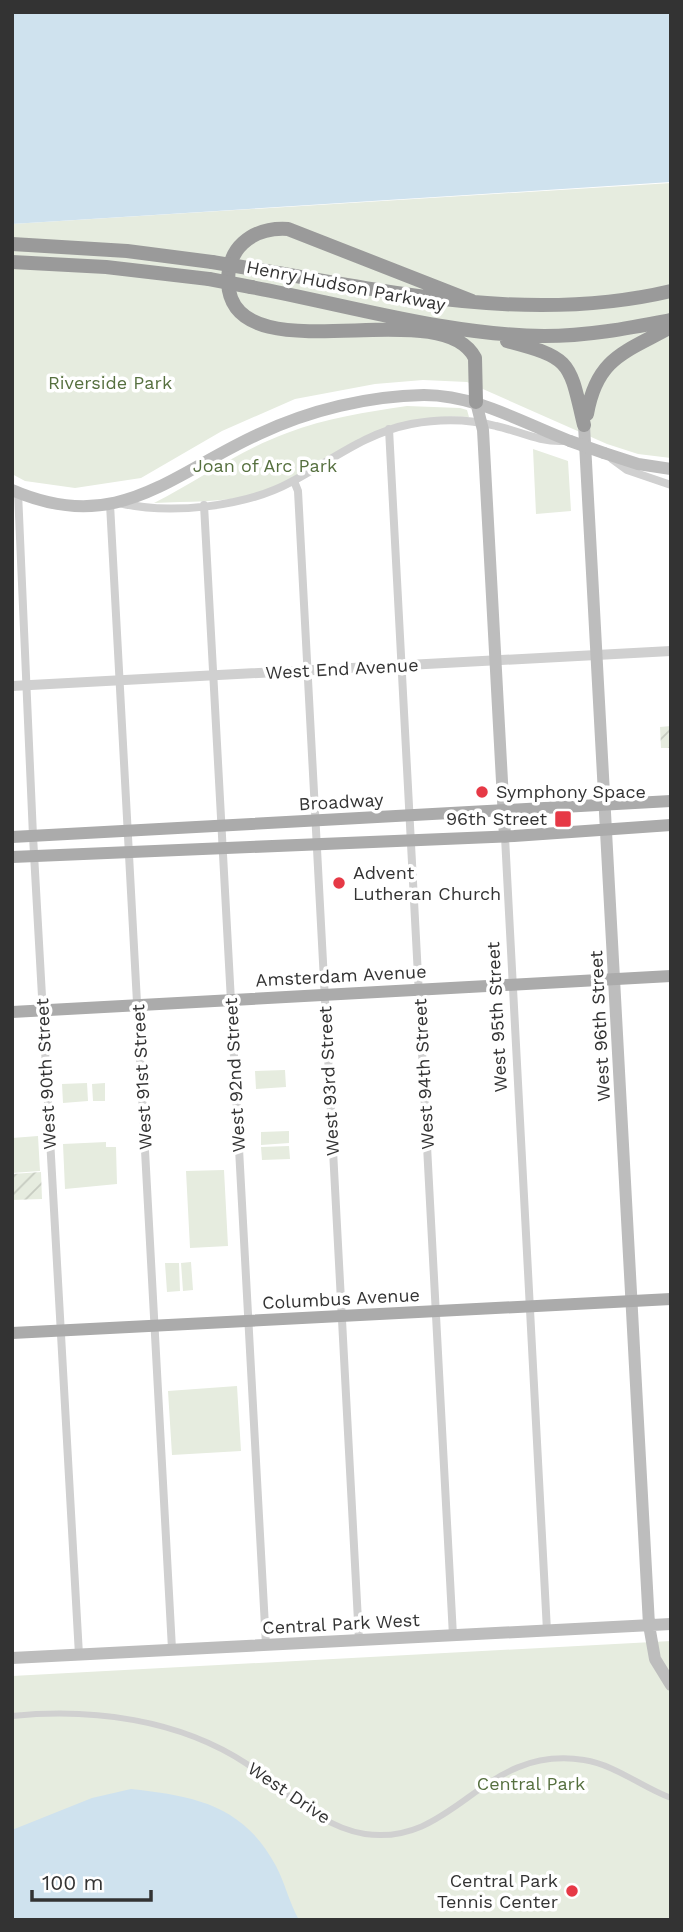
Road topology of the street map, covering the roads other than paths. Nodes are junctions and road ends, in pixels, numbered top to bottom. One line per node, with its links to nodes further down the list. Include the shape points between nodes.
1 (12, 244): 6 (highway, Henry Hudson Parkway, bridge, via 212,262)
2 (12, 262): 9 (highway, Henry Hudson Parkway, bridge, via 209,279)
3 (671, 282): 5 (highway)
4 (671, 291): 5 (highway, Henry Hudson Parkway)
5 (632, 298): 6 (highway, Henry Hudson Parkway, via 554,307)
6 (472, 301): 10 (highway, via 288,229 264,231 248,239 235,253 229,271 233,302 260,324 304,330 424,332 457,340 475,358)
7 (671, 320): 9 (highway, Henry Hudson Parkway, via 568,336)
8 (671, 327): 12 (highway, via 620,353 602,371 590,392)
9 (458, 328): 12 (highway, via 555,356 572,377)
10 (475, 402): 11 (main road, West 95th Street); 14 (main road); 20 (main road, via 407,396 323,411 259,434 160,489)
11 (482, 423): 13 (street, via 436,421); 14 (street, via 546,442); 24 (main road, West 95th Street)
12 (584, 425): 23 (main road, West 96th Street)
13 (389, 429): 17 (street); 25 (street, West 94th Street)
14 (570, 441): 15 (main road, bridge)
15 (604, 453): 16 (main road); 18 (street, via 627,470)
16 (671, 469)
17 (294, 481): 21 (street, via 249,500); 26 (street, West 93rd Street)
18 (671, 485)
19 (15, 491): 20 (main road, via 63,503); 29 (street, West 90th Street)
20 (115, 503): 21 (street, via 143,509); 28 (street, West 91st Street)
21 (204, 505): 27 (street, West 92nd Street)
22 (671, 651): 23 (street, West End Avenue)
23 (597, 655): 24 (street, West End Avenue); 32 (main road, West 96th Street)
24 (497, 660): 25 (street, West End Avenue); 33 (main road, West 95th Street)
25 (402, 665): 26 (street, West End Avenue); 34 (street, West 94th Street)
26 (308, 670): 27 (street, West End Avenue); 35 (street, West 93rd Street)
27 (214, 675): 28 (street, West End Avenue); 37 (street, West 92nd Street)
28 (121, 680): 29 (street, West End Avenue); 38 (street, West 91st Street)
29 (25, 685): 30 (street, West End Avenue); 40 (street, West 90th Street)
30 (12, 686)
31 (671, 801): 32 (main road, Broadway)
32 (606, 804): 33 (main road, Broadway); 39 (main road, West 96th Street)
33 (503, 810): 34 (main road, Broadway); 42 (main road, West 95th Street)
34 (410, 816): 35 (main road, Broadway); 43 (street, West 94th Street)
35 (316, 821): 37 (main road, Broadway); 44 (street, West 93rd Street)
36 (671, 825): 39 (main road)
37 (222, 827): 38 (main road, Broadway); 45 (street, West 92nd Street)
38 (129, 831): 40 (main road, Broadway); 46 (street, West 91st Street)
39 (607, 831): 42 (main road); 50 (main road, West 96th Street)
40 (33, 836): 41 (main road, Broadway); 47 (street, West 90th Street)
41 (12, 837)
42 (505, 837): 43 (main road); 51 (street, West 95th Street)
43 (411, 839): 44 (main road); 52 (street, West 94th Street)
44 (317, 844): 45 (main road); 53 (street, West 93rd Street)
45 (223, 848): 46 (main road); 54 (street, West 92nd Street)
46 (130, 852): 47 (main road); 55 (street, West 91st Street)
47 (34, 856): 48 (main road); 56 (street, West 90th Street)
48 (12, 858)
49 (671, 976): 50 (main road, Amsterdam Avenue)
50 (615, 979): 51 (main road, Amsterdam Avenue); 59 (main road, West 96th Street)
51 (513, 984): 52 (main road, Amsterdam Avenue); 60 (street, West 95th Street)
52 (419, 989): 53 (main road, Amsterdam Avenue); 61 (street, West 94th Street)
53 (325, 994): 54 (main road, Amsterdam Avenue); 62 (street, West 93rd Street)
54 (231, 999): 55 (main road, Amsterdam Avenue); 63 (street, West 92nd Street)
55 (138, 1005): 56 (main road, Amsterdam Avenue); 64 (street, West 91st Street)
56 (42, 1010): 57 (main road, Amsterdam Avenue); 65 (street, West 90th Street)
57 (12, 1012)
58 (671, 1299): 59 (main road, Columbus Avenue)
59 (632, 1301): 60 (main road, Columbus Avenue); 68 (main road, West 96th Street)
60 (530, 1306): 61 (main road, Columbus Avenue); 69 (street, West 95th Street)
61 (436, 1311): 62 (main road, Columbus Avenue); 70 (street, West 94th Street)
62 (341, 1315): 63 (main road, Columbus Avenue); 71 (street, West 93rd Street)
63 (248, 1321): 64 (main road, Columbus Avenue); 72 (street, West 92nd Street)
64 (155, 1326): 65 (main road, Columbus Avenue); 73 (street, West 91st Street)
65 (59, 1330): 66 (main road, Columbus Avenue); 74 (street, West 90th Street)
66 (12, 1333)
67 (671, 1624): 68 (main road, Central Park West)
68 (649, 1625): 69 (main road, Central Park West); 76 (main road, West 96th Street, via 655,1659)
69 (547, 1631): 70 (main road, Central Park West)
70 (453, 1636): 71 (main road, Central Park West)
71 (359, 1640): 72 (main road, Central Park West)
72 (265, 1645): 73 (main road, Central Park West)
73 (172, 1650): 74 (main road, Central Park West)
74 (79, 1655): 75 (main road, Central Park West)
75 (12, 1658)
76 (671, 1685)
77 (12, 1716): 78 (street, West Drive, via 95,1715 183,1732 240,1760 323,1818 365,1833 400,1833 426,1825 499,1774 546,1759 600,1764)
78 (671, 1798)

